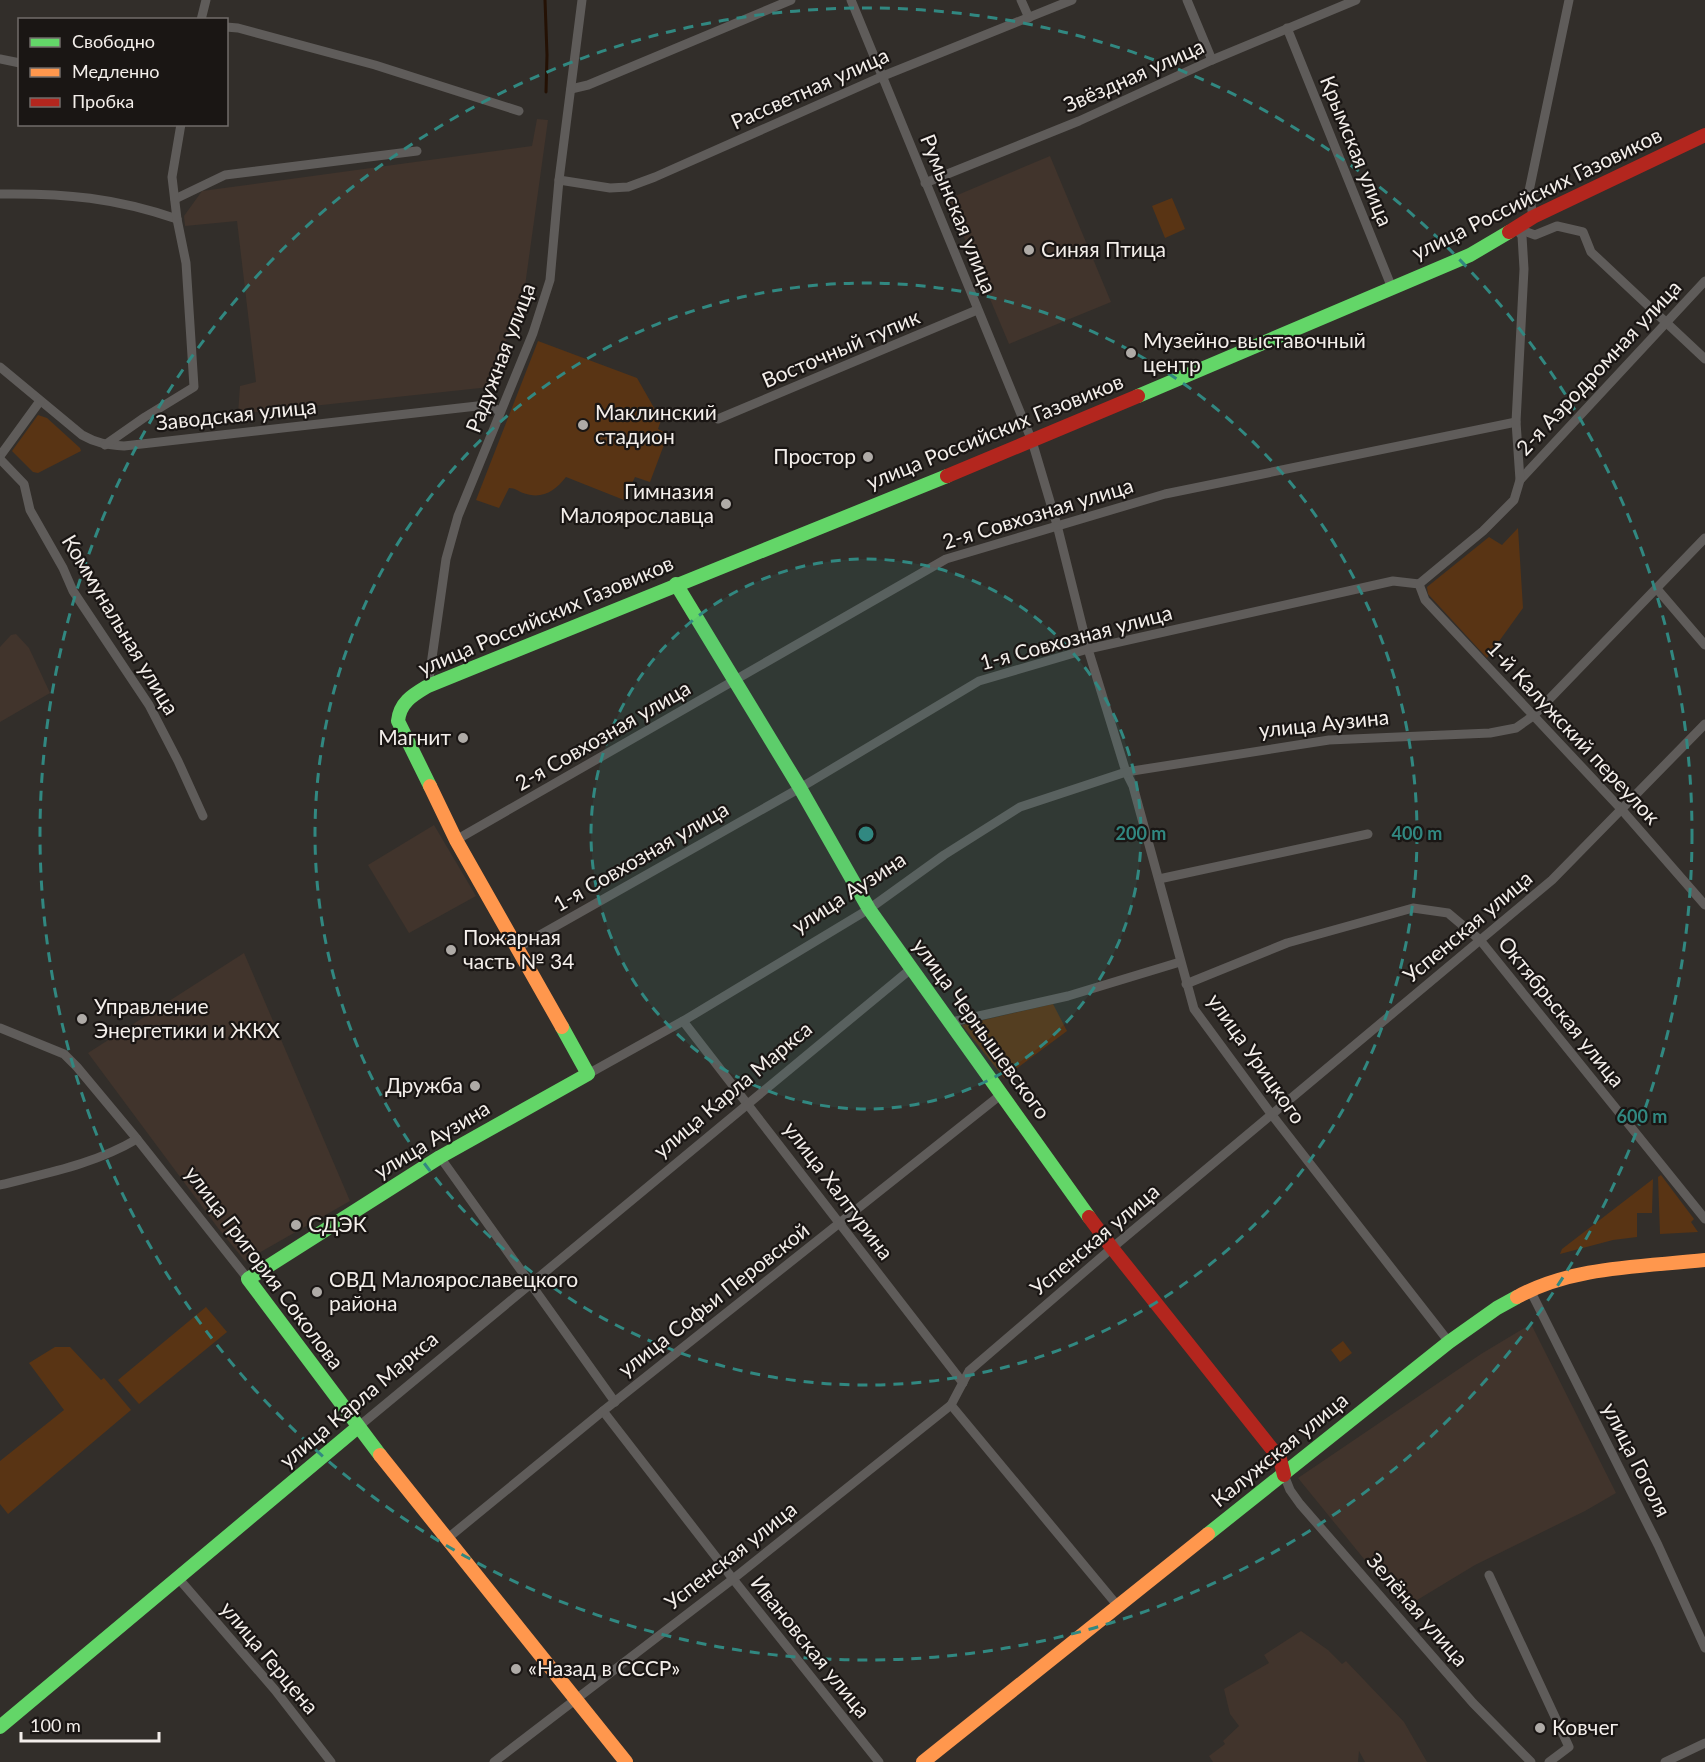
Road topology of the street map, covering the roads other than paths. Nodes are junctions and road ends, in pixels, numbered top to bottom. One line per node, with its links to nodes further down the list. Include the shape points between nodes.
1 (207, 0): 10 (street)
2 (582, 0): 18 (street, Радужная улица)
3 (791, 0): 18 (street)
4 (851, 0): 17 (street, Румынская улица)
5 (1021, 0): 11 (street)
6 (1072, 0): 11 (street, Рассветная улица)
7 (1188, 0): 15 (street)
8 (1356, 0): 13 (street, Звёздная улица)
9 (1569, 0): 27 (street, via 1529,191)
10 (202, 18)
11 (1029, 18): 17 (street, Рассветная улица)
12 (228, 27): 19 (street, via 375,65)
13 (1287, 28): 15 (street, Звёздная улица); 31 (street, Крымская улица)
14 (0, 58): 16 (street)
15 (1212, 60): 24 (street, Звёздная улица, via 1079,121)
16 (18, 62)
17 (883, 76): 23 (street, Рассветная улица, via 628,187); 24 (street, Румынская улица)
18 (571, 89): 23 (street, Радужная улица)
19 (519, 111)
20 (182, 126): 26 (street, via 172,177)
21 (1705, 135): 27 (main road, улица Российских Газовиков)
22 (417, 151): 26 (street, via 225,175)
23 (559, 180): 37 (street, Радужная улица, via 550,280 533,333)
24 (925, 183): 32 (street, Румынская улица)
25 (0, 194): 28 (street, via 87,197 139,206)
26 (175, 199): 28 (street)
27 (1533, 217): 29 (main road, улица Российских Газовиков)
28 (177, 219): 41 (street, via 186,263 194,387)
29 (1516, 228): 31 (main road, улица Российских Газовиков, via 1470,255); 33 (street, via 1535,235 1557,226 1583,232 1590,252); 39 (street, via 1522,236 1524,269)
30 (1705, 281): 33 (street, 2-я Аэродромная улица)
31 (1392, 288): 40 (main road, улица Российских Газовиков)
32 (977, 310): 38 (street, Восточный тупик); 40 (street, Румынская улица)
33 (1668, 322): 34 (street); 43 (street, 2-я Аэродромная улица)
34 (1705, 359)
35 (0, 367): 36 (street, Заводская улица)
36 (40, 401): 41 (street, Заводская улица, via 82,435); 42 (street, Коммунальная улица)
37 (500, 411): 41 (street, Заводская улица, via 486,405); 52 (street, Радужная улица, via 458,516 446,559)
38 (718, 419)
39 (1516, 422): 43 (street); 44 (street, 2-я Совхозная улица, via 1165,494)
40 (1032, 441): 44 (street, улица Урицкого); 46 (main road, улица Российских Газовиков)
41 (105, 445)
42 (0, 457): 58 (street, Коммунальная улица, via 24,484 30,510 73,591 149,705)
43 (1520, 480): 47 (street, via 1515,500)
44 (1057, 525): 50 (street, улица Урицкого); 51 (street, 2-я Совхозная улица, via 946,559)
45 (1705, 538): 48 (street, улица Аузина)
46 (676, 584): 51 (main road, улица Чернышевского); 52 (main road, улица Российских Газовиков)
47 (1419, 584): 50 (street, 1-я Совхозная улица, via 1393,581); 53 (street, 1-й Калужский переулок, via 1425,600)
48 (1657, 589): 49 (street); 53 (street, улица Аузина)
49 (1705, 645)
50 (1088, 649): 55 (street, улица Урицкого); 56 (street, 1-я Совхозная улица, via 979,681)
51 (734, 682): 56 (main road, улица Чернышевского); 60 (street, 2-я Совхозная улица)
52 (428, 686): 60 (main road, улица Российских Газовиков, via 401,706 398,721)
53 (1533, 716): 55 (street, улица Аузина, via 1516,728 1490,733 1329,740); 57 (street, 1-й Калужский переулок)
54 (1705, 724): 57 (street, Успенская улица)
55 (1126, 772): 61 (street, улица Урицкого); 63 (street, улица Аузина, via 1020,807)
56 (800, 788): 63 (main road, улица Чернышевского); 65 (street, 1-я Совхозная улица)
57 (1622, 810): 62 (street, 1-й Калужский переулок); 64 (street, Успенская улица, via 1552,880)
58 (203, 816)
59 (1368, 834): 61 (street)
60 (456, 840): 65 (main road)
61 (1158, 879): 66 (street, улица Урицкого)
62 (1705, 905)
63 (868, 909): 67 (main road, улица Чернышевского); 69 (street, улица Аузина)
64 (1480, 940): 68 (street, via 1448,913 1413,908 1287,943); 75 (street, Успенская улица); 79 (street, Октябрьская улица)
65 (517, 948): 72 (main road)
66 (1180, 962): 68 (street, улица Урицкого); 70 (street, via 1068,996)
67 (912, 968): 70 (main road, улица Чернышевского); 74 (street, улица Карла Маркса)
68 (1186, 984): 75 (street, улица Урицкого, via 1194,1009)
69 (683, 1021): 72 (street, улица Аузина); 74 (street, улица Халтурина)
70 (952, 1022): 73 (main road, улица Чернышевского)
71 (0, 1028): 76 (street, улица Григория Соколова, via 64,1054)
72 (588, 1074): 77 (main road, улица Аузина)
73 (1002, 1093): 80 (street, улица Софьи Перовской); 81 (main road, улица Чернышевского)
74 (749, 1104): 80 (street, улица Халтурина); 86 (street, улица Карла Маркса)
75 (1272, 1115): 81 (street, Успенская улица); 88 (street, улица Урицкого)
76 (137, 1139): 78 (street, via 89,1162); 85 (street, улица Григория Соколова)
77 (440, 1157): 85 (main road, улица Аузина); 86 (street)
78 (0, 1185)
79 (1705, 1219)
80 (839, 1223): 89 (street, улица Халтурина); 90 (street, улица Софьи Перовской)
81 (1112, 1248): 89 (street, Успенская улица, via 969,1371); 94 (main road, улица Чернышевского, via 1280,1459)
82 (1705, 1254): 84 (main road)
83 (1705, 1260): 84 (main road, Калужская улица)
84 (1688, 1261): 87 (main road, Калужская улица, via 1585,1273)
85 (248, 1280): 93 (main road, улица Григория Соколова)
86 (532, 1284): 90 (street); 93 (street, улица Карла Маркса)
87 (1530, 1290): 88 (main road, Калужская улица); 100 (street, улица Гоголя, via 1658,1545)
88 (1449, 1341): 94 (main road, Калужская улица)
89 (963, 1383): 91 (street, Успенская улица)
90 (615, 1402): 92 (street, улица Софьи Перовской)
91 (951, 1405): 98 (street, Успенская улица); 99 (street)
92 (603, 1411): 95 (street, улица Софьи Перовской); 98 (street, Ивановская улица)
93 (358, 1427): 95 (main road, улица Григория Соколова); 97 (main road, улица Карла Маркса)
94 (1284, 1475): 99 (main road, Калужская улица); 109 (street, Зелёная улица, via 1300,1504 1473,1703)
95 (448, 1538): 101 (main road, улица Григория Соколова)
96 (1489, 1575): 110 (street, via 1569,1747)
97 (179, 1579): 102 (main road, улица Карла Маркса); 104 (street, улица Герцена)
98 (733, 1579): 101 (street, Успенская улица); 107 (street, Ивановская улица)
99 (1117, 1605): 108 (main road, Калужская улица)
100 (1705, 1648)
101 (575, 1698): 105 (street, Успенская улица); 106 (main road, улица Григория Соколова)
102 (0, 1727)
103 (1705, 1743): 111 (street)
104 (331, 1762)
105 (494, 1762)
106 (626, 1762)
107 (879, 1762)
108 (922, 1762)
109 (1531, 1762)
110 (1549, 1762)
111 (1665, 1762)

